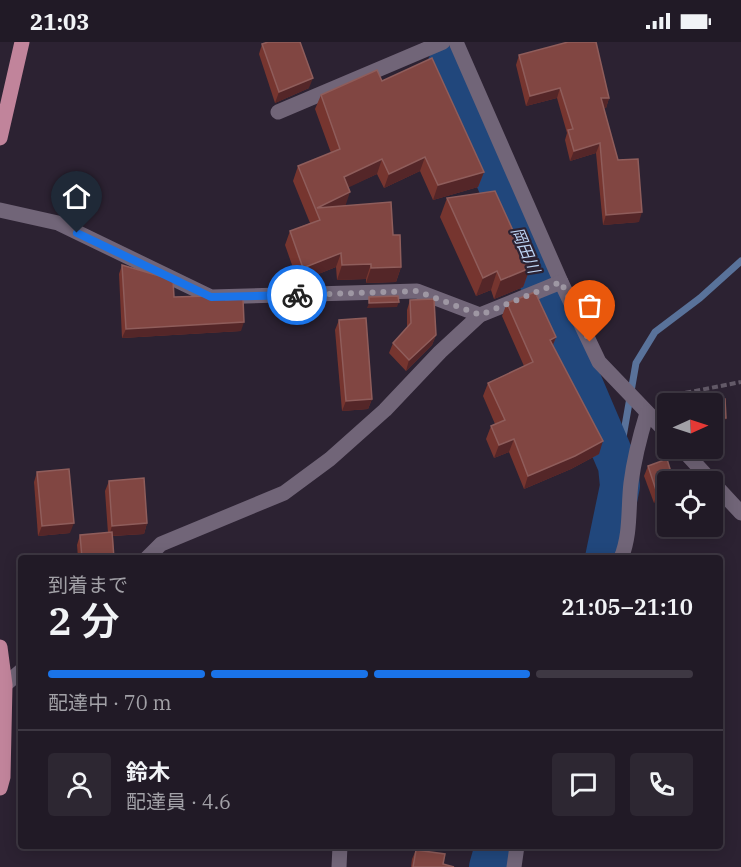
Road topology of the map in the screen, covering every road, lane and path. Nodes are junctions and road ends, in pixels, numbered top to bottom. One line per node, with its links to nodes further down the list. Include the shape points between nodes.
1 (22, 42): 5 (main road)
2 (443, 42): 4 (street)
3 (456, 42): 7 (street)
4 (278, 112)
5 (0, 138)
6 (0, 210): 8 (street, via 58,223 211,297 417,291)
7 (549, 287): 8 (street); 10 (street, via 599,362)
8 (480, 315): 14 (street, via 385,410 284,493 161,544)
9 (741, 382): 10 (path)
10 (640, 404): 11 (street); 15 (street, via 640,435)
11 (657, 422)
12 (691, 459): 13 (street)
13 (741, 513)
14 (150, 555)
15 (622, 555)
16 (0, 647): 18 (main road)
17 (18, 674): 18 (street)
18 (3, 687): 19 (main road)
19 (0, 788)
20 (340, 849): 22 (street)
21 (517, 849): 23 (street)
22 (339, 867)
23 (514, 867)

